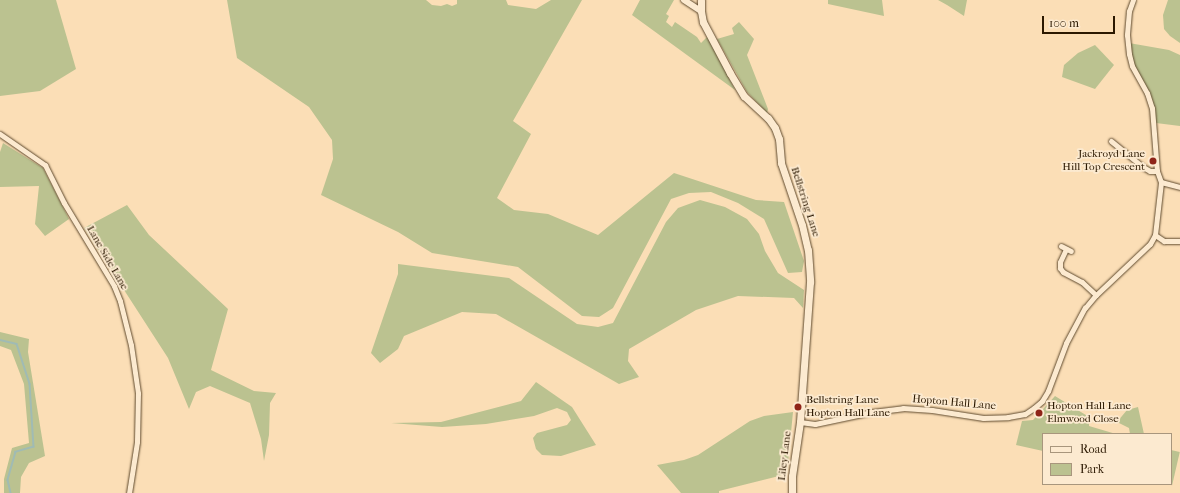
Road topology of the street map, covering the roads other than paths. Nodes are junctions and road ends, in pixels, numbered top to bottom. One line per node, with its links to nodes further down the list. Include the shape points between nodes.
1 (684, 0): 4 (street)
2 (701, 0): 4 (main road)
3 (1133, 0): 7 (street, via 1129,11 1127,43 1132,66 1152,108)
4 (701, 11): 14 (main road, Bellstring Lane, via 707,28 744,96 775,128 779,139 780,163 802,225 808,250 810,282)
5 (0, 134): 15 (street, Lane Side Lane, via 45,165 120,301 138,393 137,442)
6 (1111, 141): 7 (street, via 1143,167)
7 (1157, 171): 8 (street)
8 (1161, 182): 9 (street); 10 (street)
9 (1180, 187)
10 (1155, 235): 11 (street, via 1164,241); 13 (street, Hopton Hall Lane, via 1150,244)
11 (1180, 241)
12 (1066, 249): 13 (street, via 1060,268)
13 (1096, 295): 14 (street, Hopton Hall Lane, via 1085,308 1066,343 1048,391 1042,401 1025,414 983,418 903,408 815,424)
14 (800, 422): 16 (main road, Liley Lane)
15 (129, 493)
16 (792, 493)

